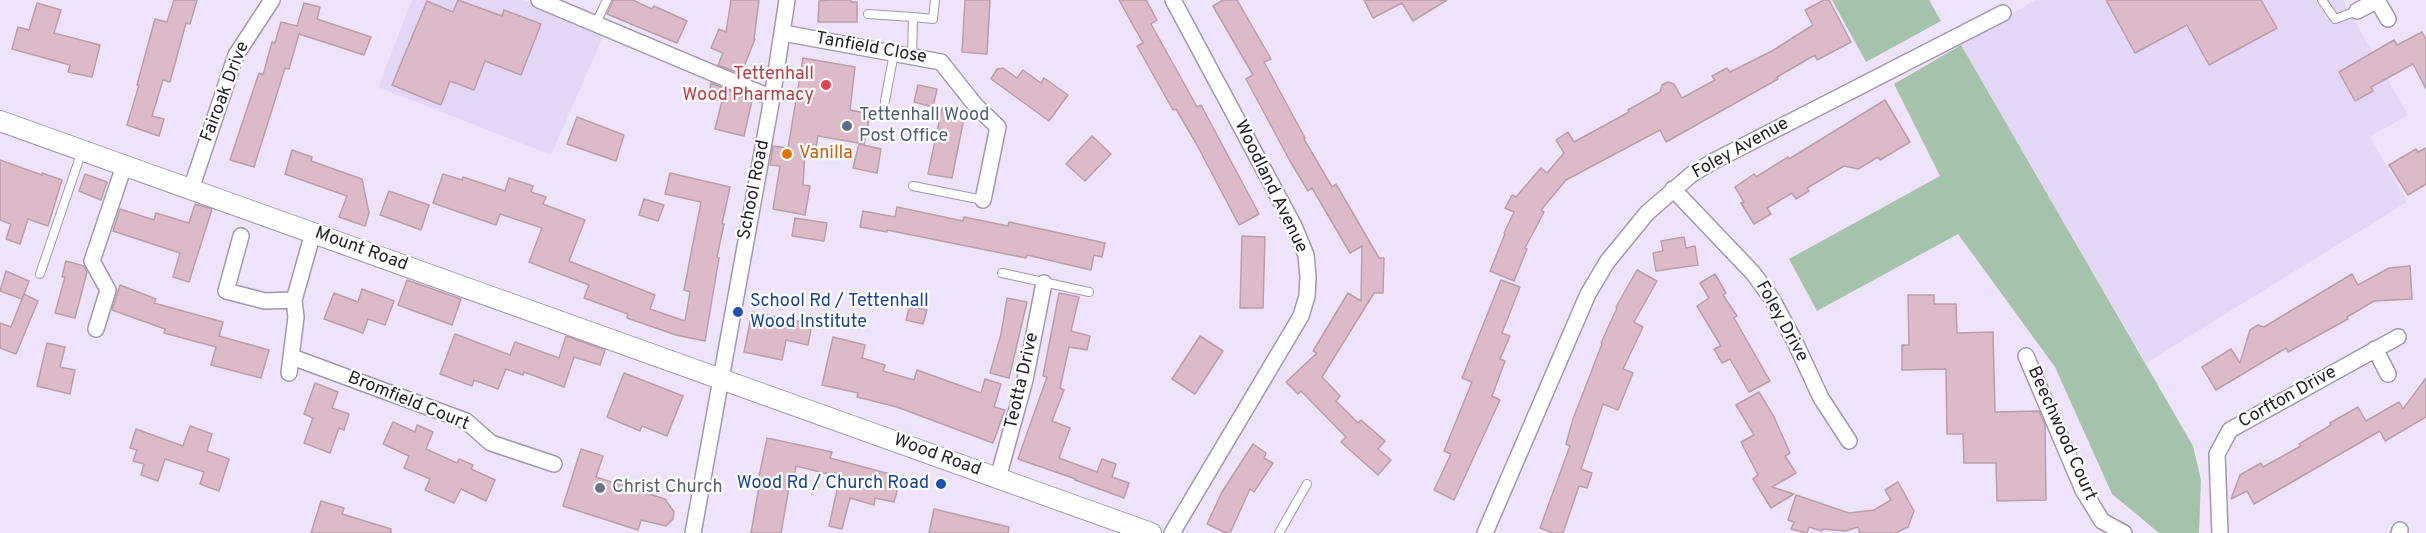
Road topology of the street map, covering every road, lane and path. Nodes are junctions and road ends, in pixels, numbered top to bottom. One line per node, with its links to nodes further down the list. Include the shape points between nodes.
1 (272, 0): 24 (street, Fairoak Drive, via 236,55)
2 (539, 0): 14 (street)
3 (607, 0): 14 (lane)
4 (787, 0): 15 (street, School Road)
5 (935, 0): 12 (lane, via 933,19)
6 (1173, 0): 48 (street, Woodland Avenue, via 1294,226 1308,277 1301,316)
7 (2322, 0): 9 (lane, via 2335,19)
8 (2378, 0): 9 (street); 13 (street)
9 (2356, 11)
10 (2003, 13): 25 (street, Foley Avenue, via 1714,161)
11 (868, 14): 12 (lane)
12 (913, 17): 17 (lane)
13 (2388, 19)
14 (596, 22): 18 (street)
15 (783, 33): 16 (street, Tanfield Close); 18 (street, School Road)
16 (894, 53): 17 (street, Tanfield Close); 19 (lane)
17 (912, 56): 26 (street, Tanfield Close, via 941,62 998,127)
18 (772, 98): 41 (street, School Road)
19 (885, 101)
20 (0, 121): 21 (street, Mount Road)
21 (82, 151): 22 (street, Mount Road); 30 (lane)
22 (124, 166): 24 (street, Mount Road); 34 (street, via 92,261 108,290)
23 (913, 186): 26 (lane)
24 (191, 189): 27 (street, Mount Road)
25 (1673, 189): 42 (street, Foley Drive, via 1753,273 1772,299 1821,398); 50 (street, Foley Avenue, via 1647,213 1607,262 1588,294)
26 (983, 200)
27 (313, 233): 33 (street); 41 (street, Mount Road)
28 (241, 236): 33 (street, via 226,291 265,301)
29 (1002, 273): 31 (lane)
30 (40, 274)
31 (1044, 283): 32 (lane); 44 (street, Teotta Drive, via 1025,380)
32 (1089, 292)
33 (294, 300): 38 (street)
34 (96, 329)
35 (2398, 337): 36 (street, Corfton Drive)
36 (2375, 349): 40 (street); 52 (street, Corfton Drive, via 2230,430 2217,454)
37 (2026, 356): 51 (street, Beechwood Court, via 2083,490 2102,521)
38 (292, 357): 39 (street); 43 (street, Bromfield Court, via 466,421 491,443)
39 (289, 373)
40 (2388, 374)
41 (722, 380): 44 (street, Wood Road); 46 (street, School Road)
42 (1849, 441)
43 (554, 464)
44 (998, 478): 47 (street, Wood Road)
45 (1307, 484): 49 (lane)
46 (693, 533)
47 (1151, 533)
48 (1172, 533)
49 (1280, 533)
50 (1485, 533)
51 (2124, 533)
52 (2220, 533)

